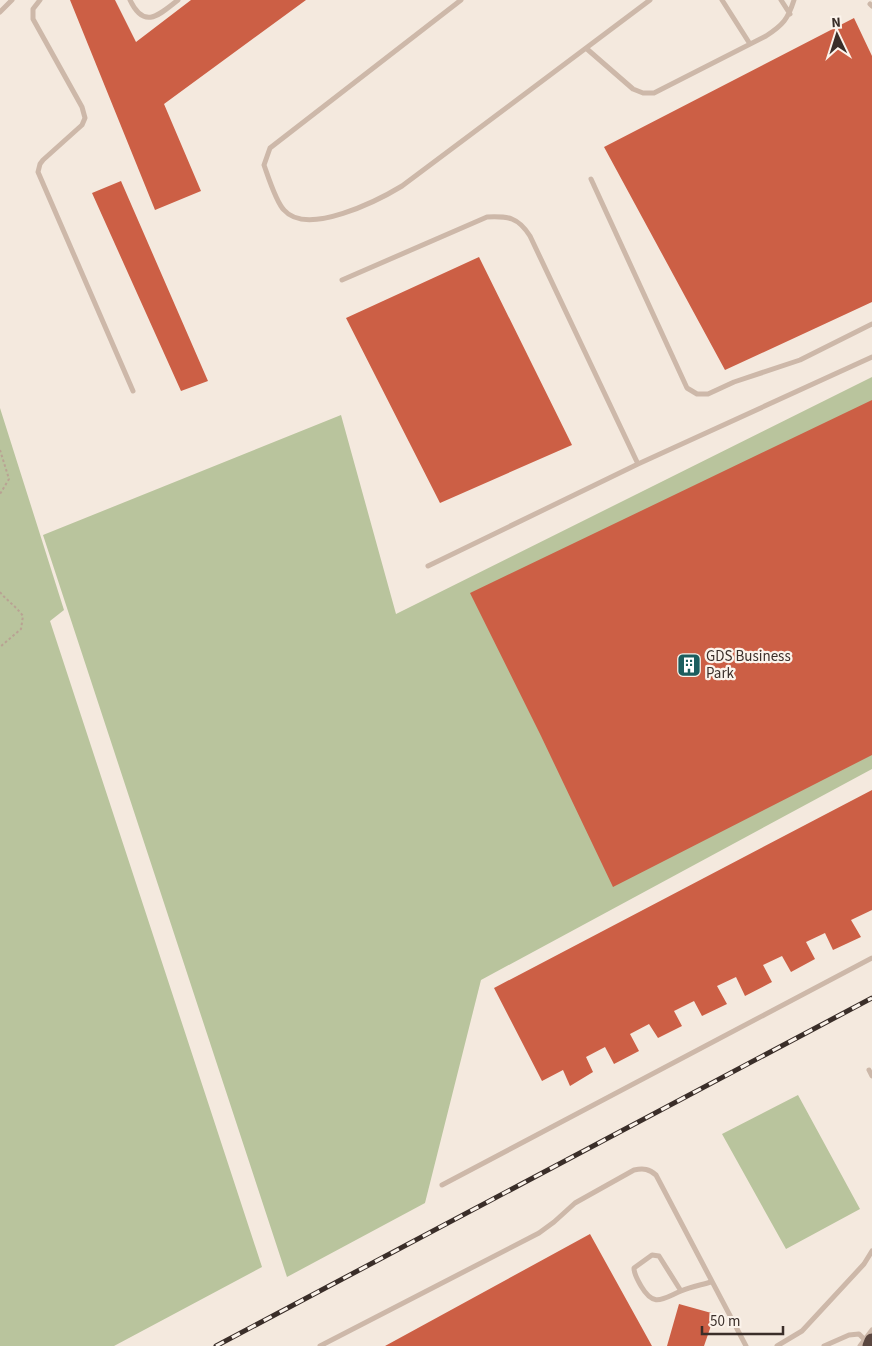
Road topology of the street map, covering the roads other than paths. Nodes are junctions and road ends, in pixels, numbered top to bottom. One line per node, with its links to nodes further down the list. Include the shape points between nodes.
1 (12, 0): 10 (lane)
2 (40, 0): 18 (lane, via 33,9 33,19 82,106 85,118 82,126 42,160 38,172)
3 (130, 0): 4 (lane, via 146,18 154,17)
4 (178, 0)
5 (461, 0): 13 (lane, via 270,148 264,165 284,211 303,219 330,217 384,197)
6 (650, 0): 13 (lane)
7 (722, 0): 12 (lane)
8 (781, 0): 11 (lane)
9 (794, 0): 11 (lane)
10 (0, 12)
11 (790, 14): 12 (lane, via 780,27)
12 (750, 44): 13 (lane, via 648,94 633,89)
13 (587, 49)
14 (591, 179): 16 (lane, via 692,393 708,394 784,366)
15 (342, 280): 19 (lane, via 487,218 502,217 518,222 530,236)
16 (872, 324)
17 (872, 357): 19 (lane)
18 (133, 391)
19 (638, 464): 20 (lane)
20 (428, 566)
21 (872, 958): 24 (lane)
22 (869, 1070): 23 (lane)
23 (872, 1076)
24 (442, 1185)
25 (872, 1251): 32 (lane, via 864,1264 802,1331)
26 (711, 1282): 27 (lane); 30 (lane, via 656,1175 642,1168 575,1203 539,1233); 31 (lane)
27 (681, 1291): 27 (lane, via 659,1256 652,1255 634,1268 635,1275 652,1299 659,1301)
28 (872, 1330): 29 (lane)
29 (869, 1342): 33 (lane, via 859,1334); 34 (lane)
30 (320, 1346)
31 (746, 1346)
32 (777, 1346)
33 (824, 1346)
34 (860, 1346)

